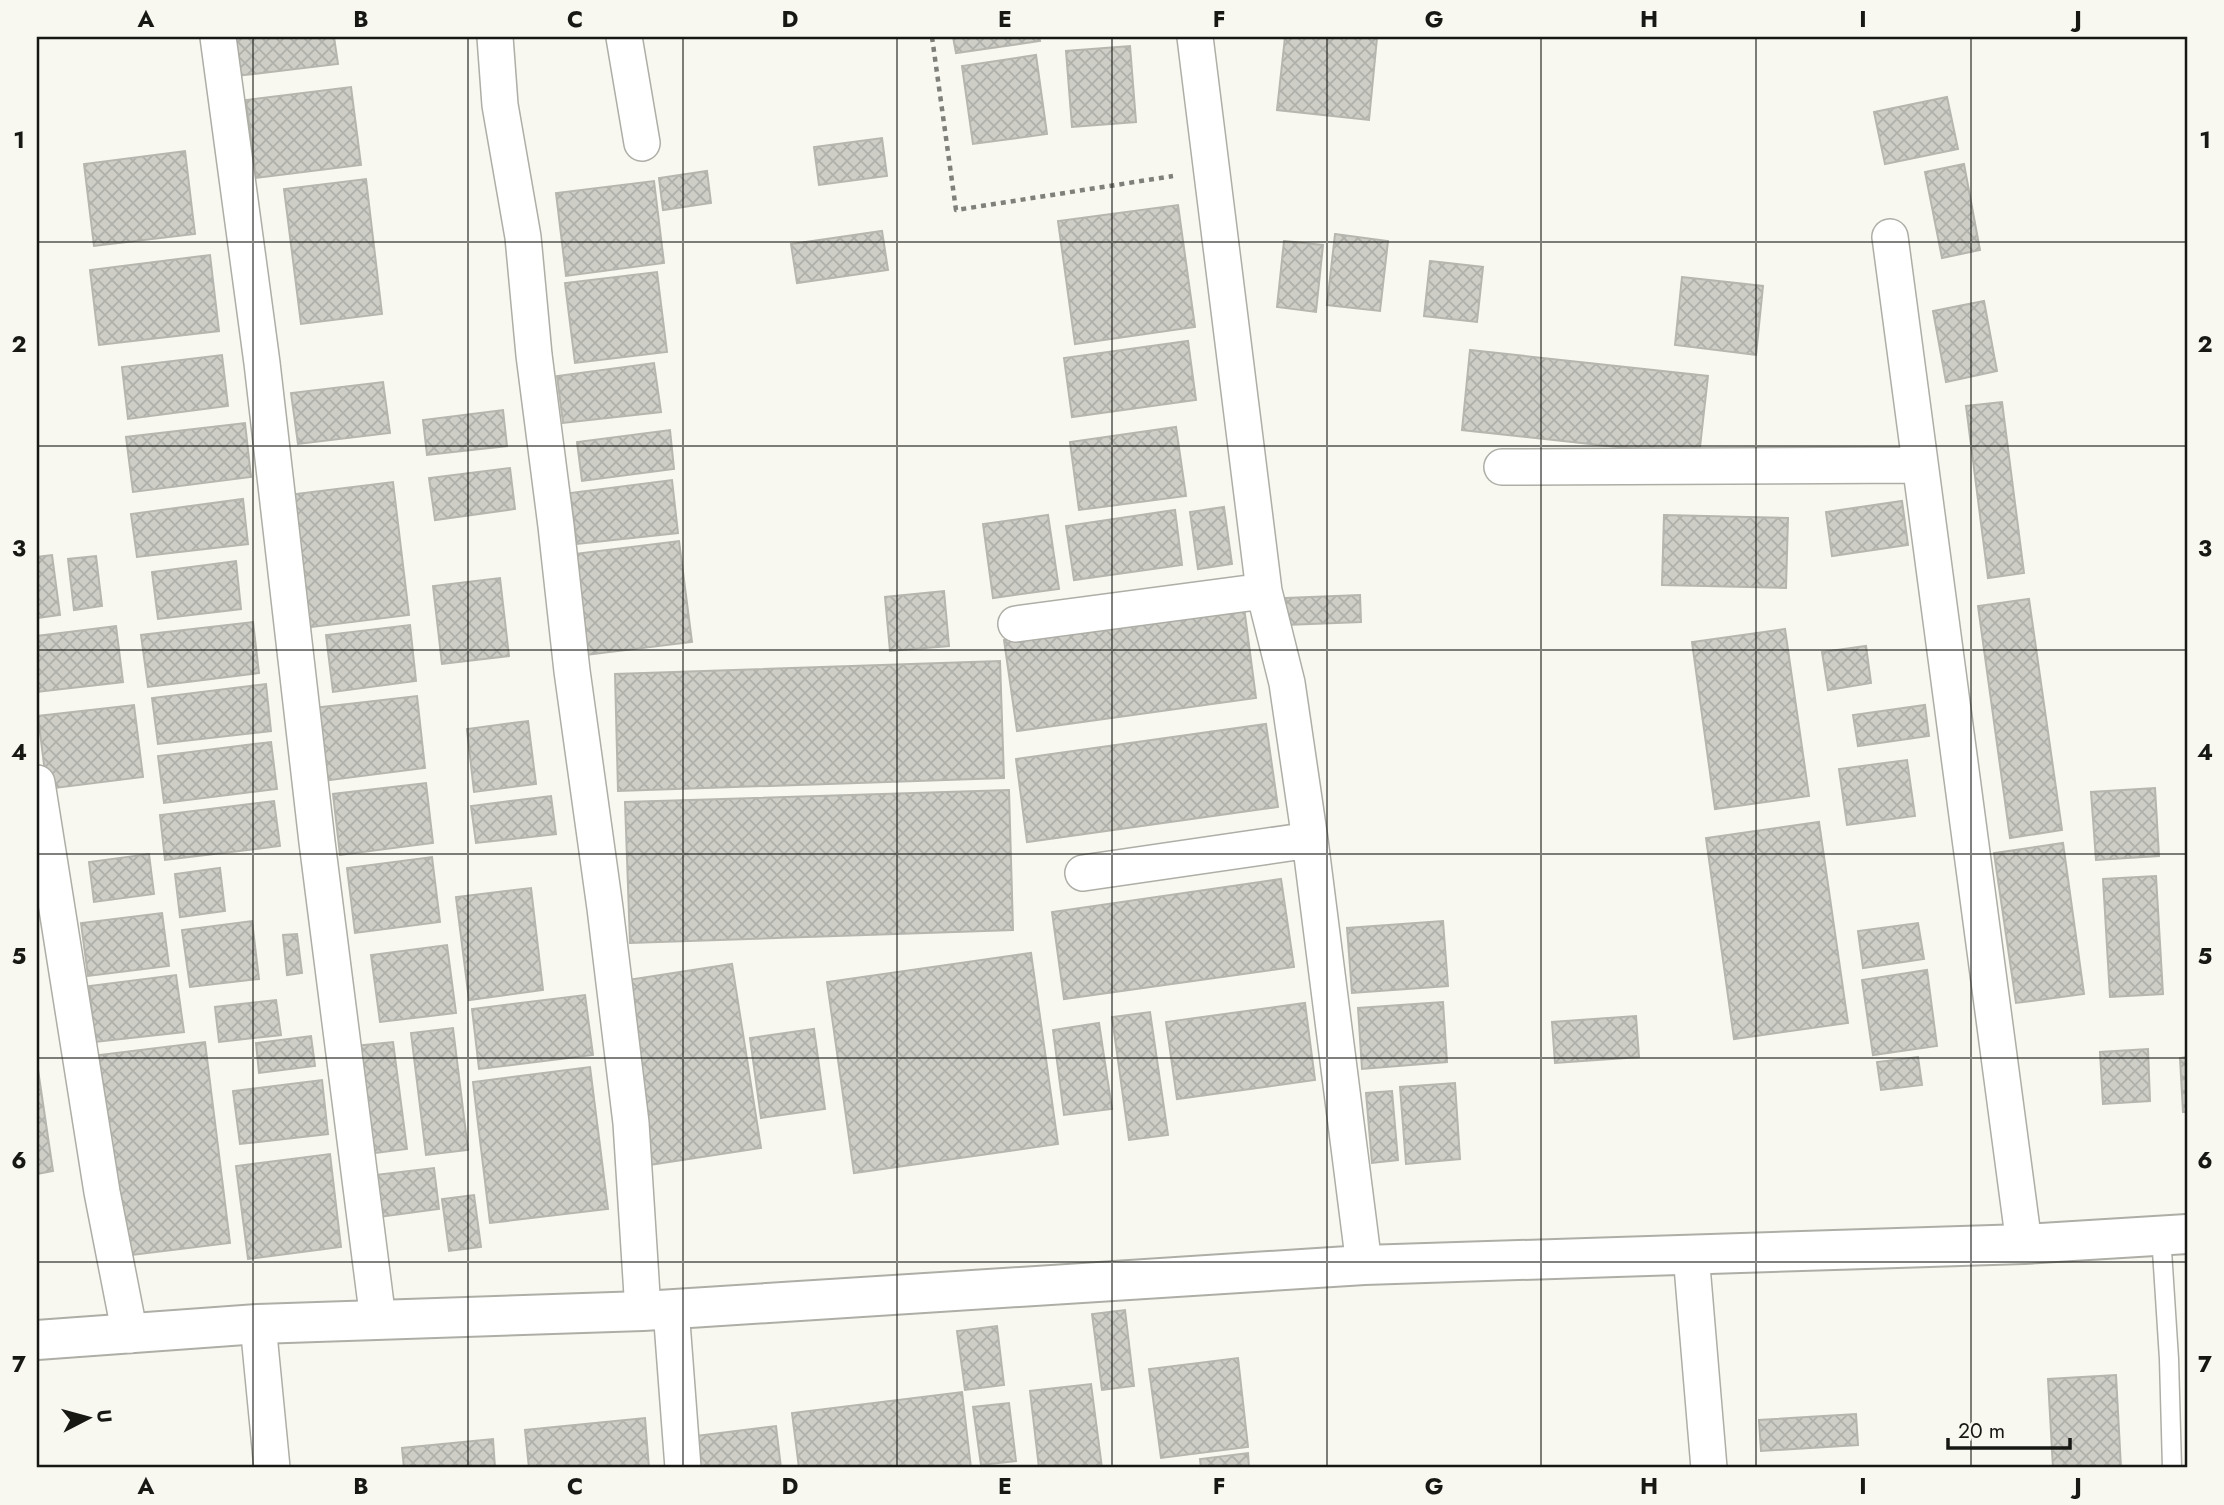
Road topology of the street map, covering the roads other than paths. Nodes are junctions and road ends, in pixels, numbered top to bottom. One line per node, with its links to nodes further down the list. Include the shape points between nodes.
1 (218, 37): 19 (street)
2 (495, 37): 18 (street, via 500,106 523,237 572,671)
3 (624, 37): 5 (street)
4 (1195, 37): 9 (street)
5 (642, 143)
6 (1890, 237): 7 (street)
7 (1920, 465): 8 (street); 15 (street)
8 (1502, 467)
9 (1264, 591): 10 (street); 12 (street, via 1287,683)
10 (1016, 624)
11 (37, 783): 21 (street, via 102,1192)
12 (1310, 840): 13 (street); 17 (street)
13 (1083, 873)
14 (2174, 1235): 15 (street); 23 (lane)
15 (2024, 1244): 16 (street)
16 (1691, 1254): 17 (street); 26 (street)
17 (1364, 1265): 18 (street)
18 (657, 1310): 19 (street); 25 (street)
19 (378, 1320): 20 (street)
20 (258, 1324): 21 (street); 24 (street)
21 (130, 1335): 22 (street)
22 (37, 1340)
23 (2178, 1358): 27 (lane)
24 (272, 1468)
25 (683, 1468)
26 (1709, 1468)
27 (2172, 1468)

